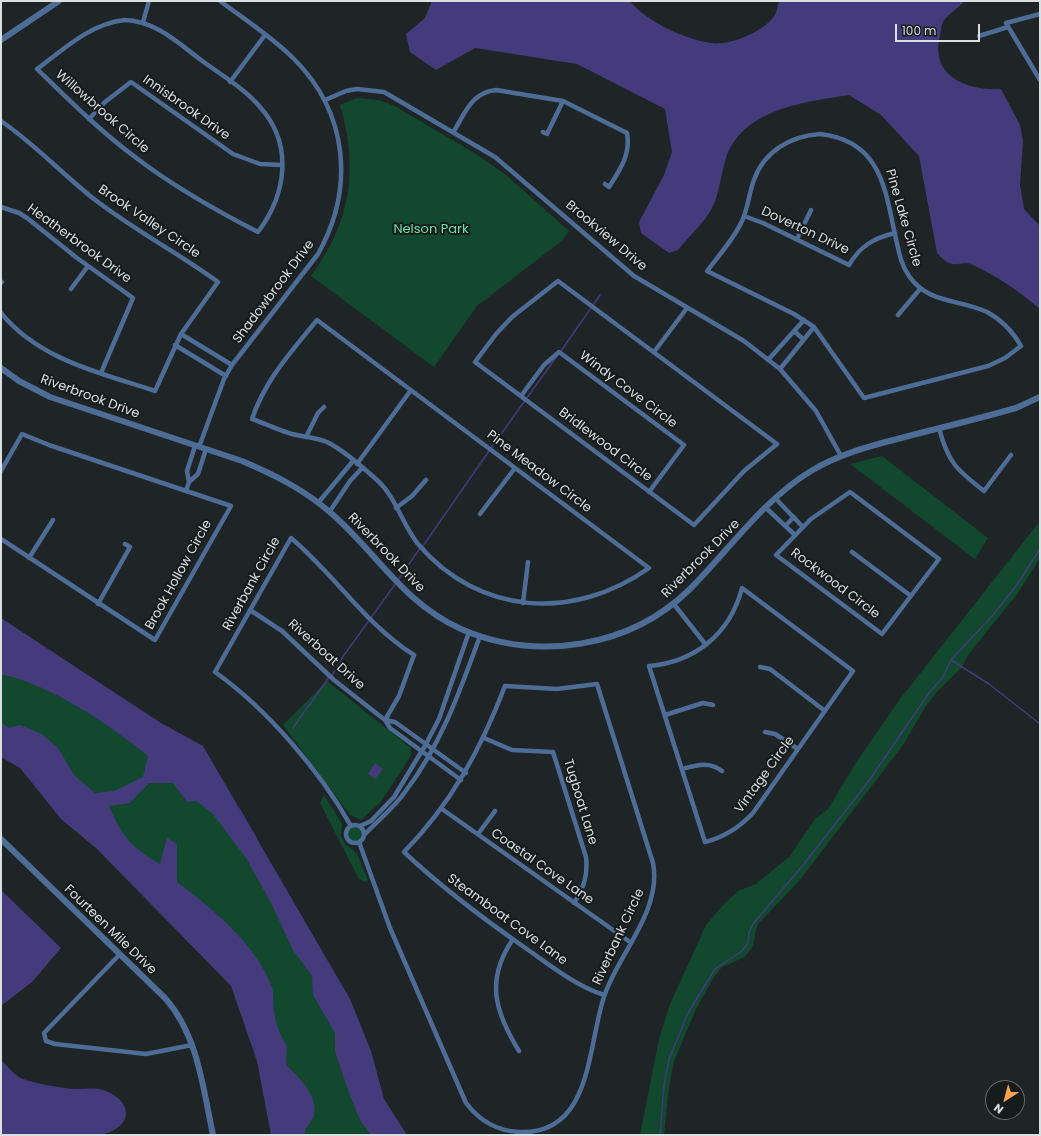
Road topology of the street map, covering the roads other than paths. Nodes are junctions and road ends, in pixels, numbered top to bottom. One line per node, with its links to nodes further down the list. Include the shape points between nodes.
1 (59, 1): 9 (street)
2 (149, 1): 5 (street)
3 (220, 1): 7 (street, Shadowbrook Drive)
4 (1040, 14): 6 (street, via 1006,23)
5 (143, 22): 11 (street, Willowbrook Circle, via 161,30); 14 (street, Willowbrook Circle, via 124,20 97,26 37,69)
6 (1008, 27): 8 (street); 10 (street)
7 (265, 35): 11 (street); 12 (street, Shadowbrook Drive, via 293,57)
8 (979, 36)
9 (1, 40)
10 (1040, 80)
11 (230, 82): 18 (street, Willowbrook Circle, via 253,100 268,118 280,146)
12 (325, 100): 16 (street, Brookview Drive, via 346,91 378,90 394,96); 39 (street, Shadowbrook Drive, via 337,131 342,171 339,199 331,228 318,254)
13 (563, 101): 16 (street, via 488,90 473,100); 17 (street, via 547,134); 19 (street, via 628,133 627,151 622,166 609,187)
14 (89, 119): 18 (street, Innisbrook Drive, via 131,82 233,154 260,164); 18 (street, Willowbrook Circle, via 134,157 172,184 212,209 258,232 268,220 278,198)
15 (1, 121): 34 (street, Brook Valley Circle, via 114,214 218,282)
16 (454, 131): 28 (street, Brookview Drive, via 510,168 629,272)
17 (542, 132)
18 (282, 165)
19 (605, 184)
20 (1, 207): 25 (street, Heatherbrook Drive, via 27,218)
21 (811, 210): 24 (street)
22 (744, 216): 23 (street, Pine Lake Circle, via 754,180 769,155 793,139 810,135 831,136 858,147 877,168); 24 (street, Doverton Drive); 31 (street, Pine Lake Circle, via 738,229 707,271)
23 (895, 232): 24 (street, Doverton Drive, via 867,244 854,256 849,265); 26 (street, Pine Lake Circle, via 904,268)
24 (797, 239)
25 (88, 266): 27 (street); 42 (street, Heatherbrook Drive, via 133,298)
26 (920, 288): 30 (street); 32 (street, Pine Lake Circle, via 936,298 977,308 991,315 1011,331 1021,346 992,364 864,398)
27 (71, 289)
28 (687, 308): 37 (street); 38 (street, Brookview Drive, via 744,341)
29 (1, 313): 42 (street, Brook Valley Circle, via 38,346 64,360)
30 (898, 314)
31 (804, 320): 32 (street, Pine Lake Circle); 33 (street)
32 (814, 327): 35 (street)
33 (794, 331): 35 (street); 38 (street)
34 (181, 334): 36 (street, Brook Valley Circle); 39 (street)
35 (803, 339): 41 (street)
36 (175, 345): 42 (street, Brook Valley Circle, via 155,391); 43 (street)
37 (654, 352): 45 (street, Bridlewood Circle, via 558,281 512,316 475,362); 63 (street, Bridlewood Circle, via 777,444 744,471 694,525)
38 (768, 360): 41 (street, Brookview Drive)
39 (232, 365): 43 (street, Shadowbrook Drive)
40 (1, 368): 50 (street, Riverbrook Drive, via 19,381 50,397)
41 (780, 369): 53 (street, Brookview Drive, via 816,411)
42 (101, 373)
43 (226, 376): 50 (street, Shadowbrook Drive)
44 (411, 390): 49 (street, Pine Meadow Circle, via 317,320 270,379 257,403 252,419); 54 (street); 56 (street, Pine Meadow Circle)
45 (521, 396): 63 (street, Bridlewood Circle); 63 (street, Windy Cove Circle, via 544,365 559,352 684,445)
46 (1040, 396): 48 (street, Riverbrook Drive, via 1016,408)
47 (324, 407): 49 (street, via 318,413)
48 (939, 428): 52 (street, via 944,447 952,462 984,491); 53 (street, Riverbrook Drive)
49 (306, 437): 54 (street, Pine Meadow Circle, via 326,442)
50 (197, 446): 51 (street, Riverbrook Drive); 61 (street, via 187,471)
51 (206, 450): 61 (street, via 198,474); 65 (street, Riverbrook Drive, via 273,474)
52 (1012, 455)
53 (841, 456): 64 (street, Riverbrook Drive, via 806,474)
54 (355, 462): 55 (street, Pine Meadow Circle); 58 (street)
55 (362, 468): 59 (street); 66 (street, Pine Meadow Circle, via 385,489)
56 (515, 468): 69 (street); 81 (street, Pine Meadow Circle, via 649,568 622,585 593,597 562,603)
57 (1, 471): 62 (street, Brook Hollow Circle, via 22,434)
58 (343, 473): 59 (street); 65 (street)
59 (351, 480): 68 (street)
60 (426, 480): 66 (street, via 412,496)
61 (189, 482): 62 (street)
62 (186, 491): 83 (street, Brook Hollow Circle, via 231,506 155,640)
63 (649, 492)
64 (775, 498): 67 (street, Riverbrook Drive); 70 (street)
65 (318, 503): 68 (street, Riverbrook Drive)
66 (396, 508): 81 (street, Pine Meadow Circle, via 418,543 449,572 486,593)
67 (766, 508): 72 (street, Rockwood Circle); 82 (street, Riverbrook Drive)
68 (330, 512): 85 (street, Riverbrook Drive, via 406,592 431,613)
69 (480, 514)
70 (794, 518): 72 (street); 73 (street)
71 (53, 520): 78 (street)
72 (785, 526): 74 (street, Rockwood Circle)
73 (803, 527): 74 (street, Rockwood Circle); 80 (street, Rockwood Circle, via 825,508 850,492 939,559)
74 (795, 535): 80 (street, Rockwood Circle, via 776,555 882,634)
75 (1, 539): 78 (street, Brook Hollow Circle)
76 (125, 544): 83 (street, via 130,547)
77 (852, 552): 80 (street)
78 (29, 558): 83 (street, Brook Hollow Circle)
79 (528, 562): 81 (street)
80 (911, 596)
81 (523, 602)
82 (674, 603): 86 (street, Riverbrook Drive, via 644,623 584,644 530,646); 87 (street)
83 (98, 604)
84 (250, 610): 92 (street, Riverboat Drive, via 282,631 334,680); 92 (street, Riverbank Circle, via 291,538 377,627 414,655 399,696); 106 (street, Riverbank Circle, via 215,672 254,703 283,733 333,797)
85 (469, 632): 86 (street, Riverbrook Drive); 95 (street, via 441,713)
86 (480, 636): 96 (street, via 458,697)
87 (706, 646): 90 (street, Vintage Circle, via 729,620 742,588 853,671); 91 (street, Vintage Circle, via 672,663 649,666)
88 (760, 667): 90 (street, via 770,669)
89 (713, 704): 91 (street, via 703,703)
90 (825, 711): 97 (street, Vintage Circle)
91 (665, 715): 100 (street, Vintage Circle)
92 (385, 720): 95 (street, via 395,722); 98 (street, via 390,728)
93 (765, 732): 97 (street, via 775,734)
94 (484, 738): 102 (street, Riverbank Circle); 113 (street, Tugboat Lane, via 512,750 553,752 586,857 584,884); 115 (street, Riverbank Circle, via 504,686 558,689 597,684 655,872 652,900)
95 (426, 744): 96 (street); 98 (street)
96 (434, 749): 99 (street); 102 (street)
97 (798, 750): 100 (street, Vintage Circle, via 745,822 727,834 705,842)
98 (421, 751): 99 (street); 107 (street, via 390,801 371,821)
99 (429, 757): 103 (street); 108 (street, via 405,794)
100 (682, 769): 101 (street, via 707,764)
101 (722, 771)
102 (466, 773): 103 (street, Riverbank Circle)
103 (461, 780): 104 (street, Riverbank Circle)
104 (442, 809): 109 (street, Coastal Cove Lane); 112 (street, Riverbank Circle)
105 (495, 811): 109 (street)
106 (350, 826): 107 (street); 111 (street, via 347,837 351,842)
107 (360, 826): 108 (street)
108 (364, 834): 111 (street)
109 (478, 834): 113 (street, Coastal Cove Lane)
110 (1, 838): 116 (street, Fourteen Mile Drive)
111 (359, 842): 120 (street, Riverbank Circle, via 390,928 466,1103 478,1117 494,1127 513,1132)
112 (404, 852): 114 (street, Steamboat Cove Lane, via 452,895)
113 (574, 903): 115 (street, Coastal Cove Lane)
114 (513, 939): 117 (street, Steamboat Cove Lane, via 577,985); 119 (street, via 500,961 495,989 499,1008)
115 (630, 942): 117 (street, Riverbank Circle)
116 (120, 954): 118 (street, Fourteen Mile Drive, via 170,1004); 118 (street, via 44,1033 46,1041 146,1054)
117 (604, 996): 120 (street, Riverbank Circle, via 580,1095 562,1118)
118 (192, 1045): 121 (street, Fourteen Mile Drive)
119 (519, 1051)
120 (533, 1133)
121 (213, 1135)

